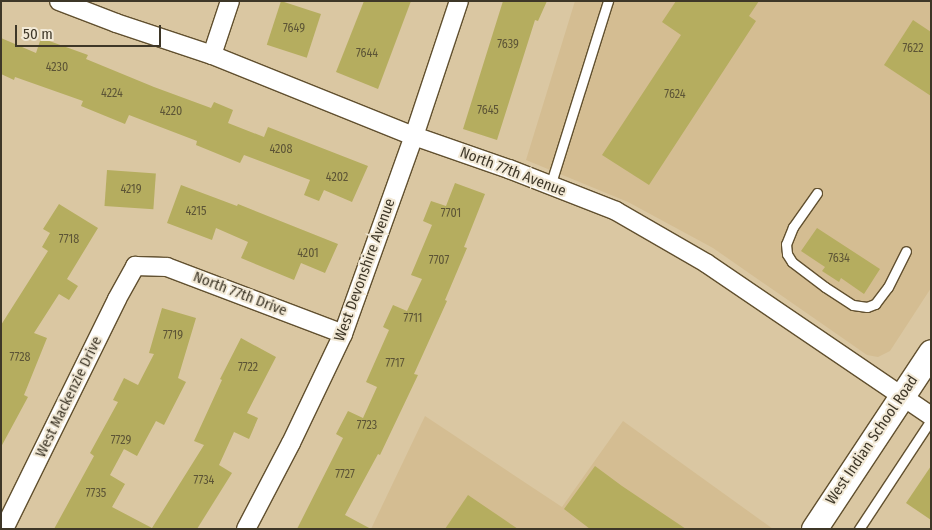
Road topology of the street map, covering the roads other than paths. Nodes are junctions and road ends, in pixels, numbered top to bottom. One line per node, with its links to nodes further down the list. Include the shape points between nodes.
1 (59, 1): 5 (street, North 77th Avenue)
2 (230, 1): 5 (street)
3 (458, 1): 6 (street, West Devonshire Avenue)
4 (608, 1): 7 (lane)
5 (212, 55): 6 (street, North 77th Avenue)
6 (414, 136): 7 (street, North 77th Avenue); 11 (street, West Devonshire Avenue)
7 (550, 186): 13 (street, North 77th Avenue, via 616,211 706,263)
8 (817, 193): 9 (lane, via 793,227 786,244 792,262 825,287 853,305 867,307 875,304 888,287)
9 (906, 251)
10 (135, 266): 11 (street, North 77th Drive, via 167,267); 16 (street, West Mackenzie Drive)
11 (343, 334): 17 (street, West Devonshire Avenue)
12 (931, 352): 13 (main road, West Indian School Road)
13 (902, 395): 14 (street, North 77th Avenue); 18 (main road, West Indian School Road)
14 (931, 416)
15 (931, 420): 19 (lane)
16 (4, 529)
17 (246, 529)
18 (814, 529)
19 (859, 529)

